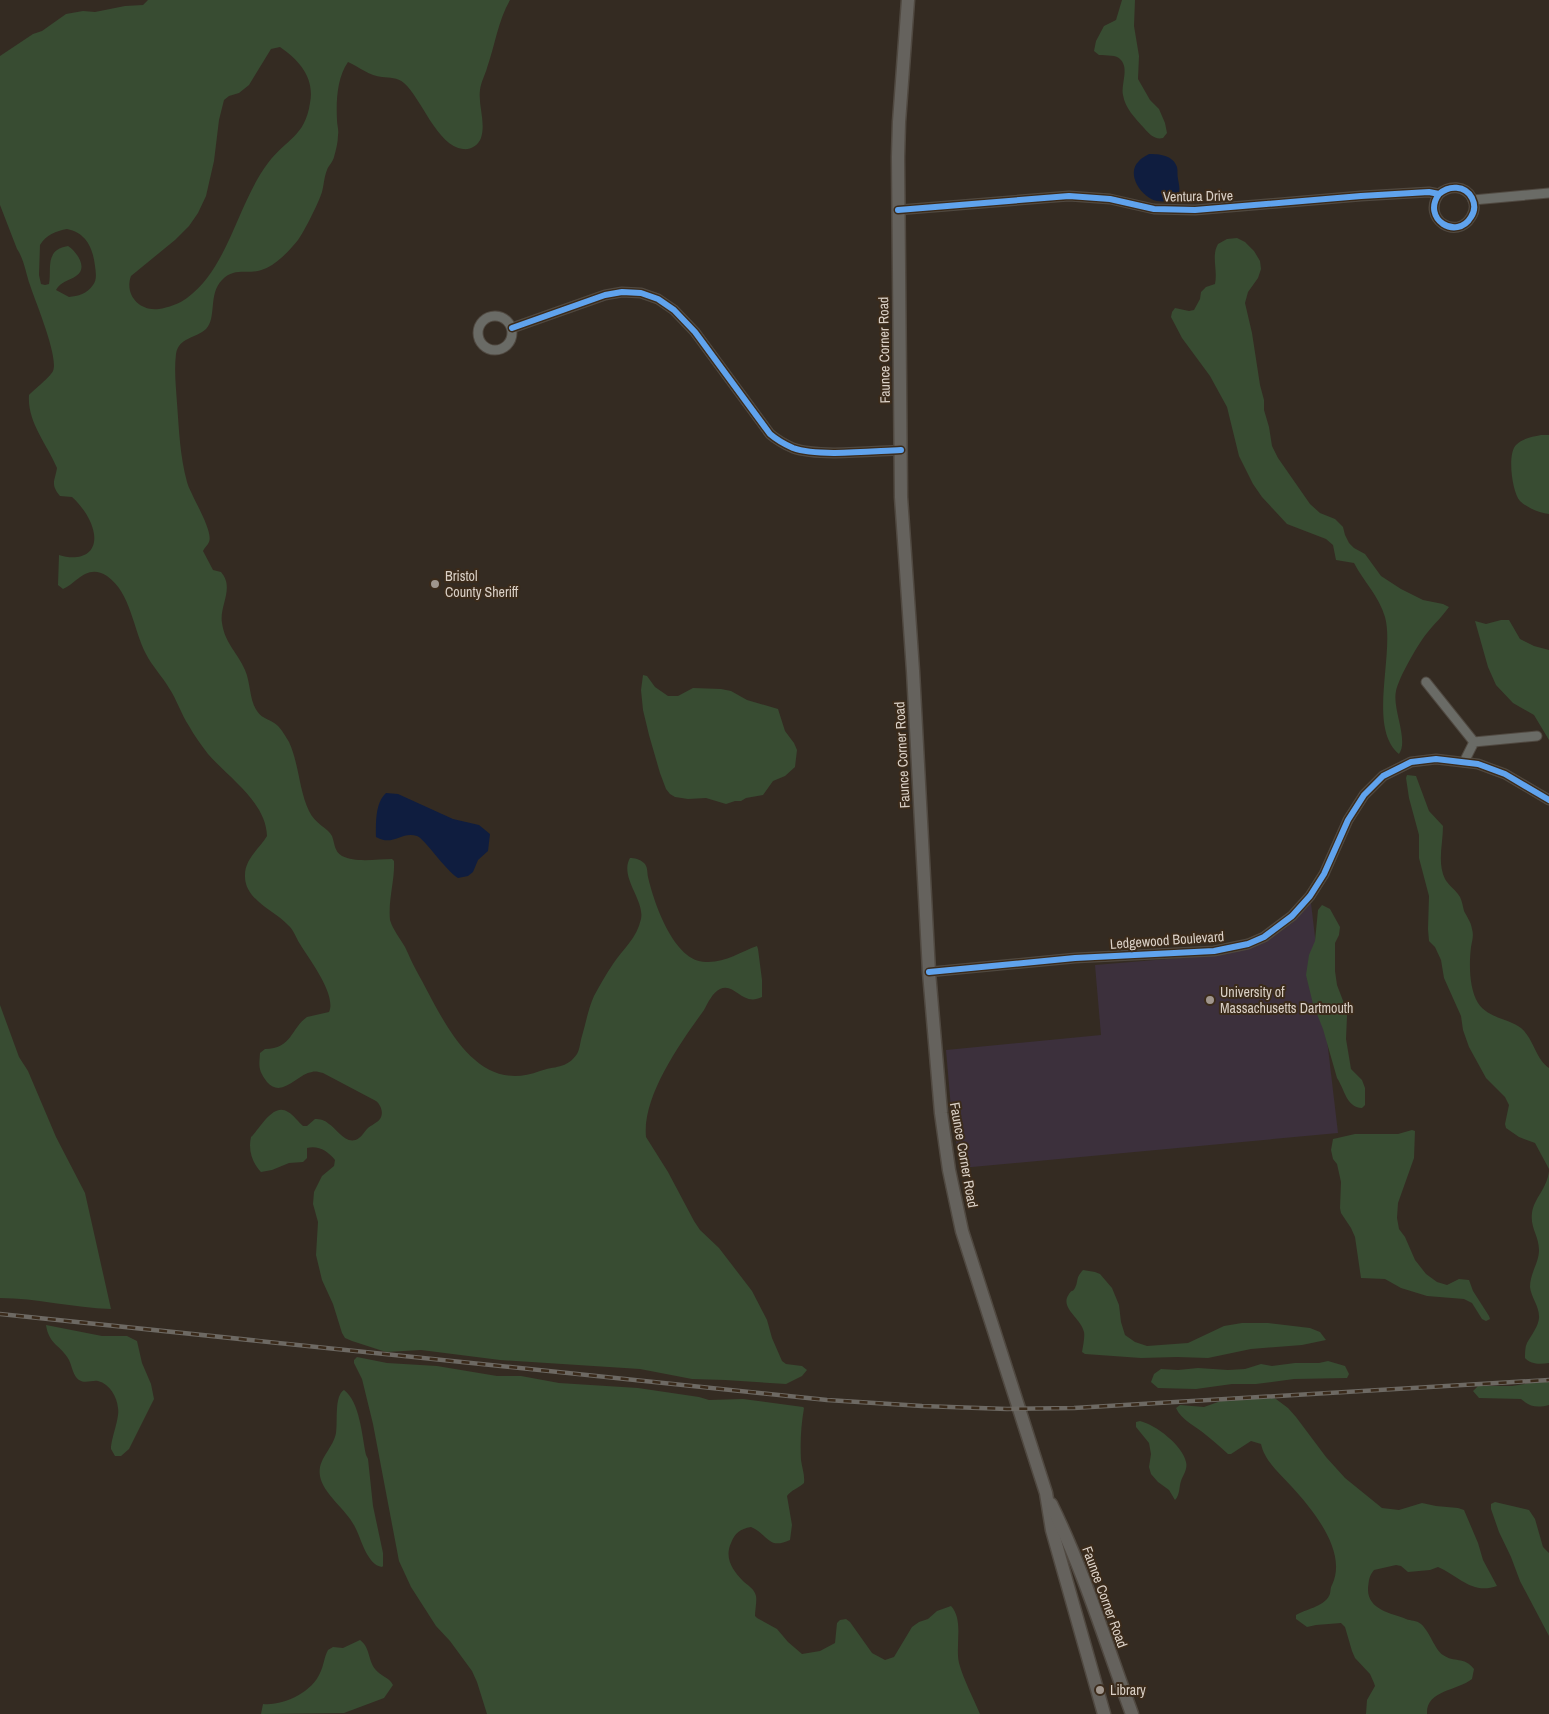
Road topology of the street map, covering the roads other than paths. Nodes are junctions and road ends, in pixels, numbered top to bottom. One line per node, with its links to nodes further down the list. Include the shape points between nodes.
1 (908, 0): 5 (main road, Faunce Corner Road, via 899,122)
2 (1549, 193): 4 (street)
3 (1438, 194): 4 (street, Ventura Drive, via 1448,188 1460,188); 4 (street, via 1434,205 1436,216 1441,223 1452,227 1468,222 1473,214); 5 (street, Ventura Drive, via 1361,196 1188,210 1154,209 1110,199 1069,196)
4 (1473, 200)
5 (898, 210): 7 (main road, Faunce Corner Road)
6 (512, 328): 7 (street, via 605,295 641,293 674,310 695,332 770,434 780,442 811,451)
7 (901, 450): 13 (main road, Faunce Corner Road, via 901,498)
8 (1426, 682): 10 (street)
9 (1537, 736): 10 (street)
10 (1474, 742): 11 (street)
11 (1464, 762): 12 (street, Ledgewood Boulevard, via 1505,774); 13 (street, Ledgewood Boulevard, via 1436,759 1411,762 1383,776 1356,806 1310,896 1283,924 1248,944 1206,952 1075,958)
12 (1549, 800)
13 (929, 972): 14 (main road, Faunce Corner Road, via 940,1113 955,1200 980,1289)
14 (1046, 1493): 15 (main road, Faunce Corner Road); 16 (main road, Faunce Corner Road, via 1052,1530)
15 (1093, 1608): 16 (main road); 18 (main road, Faunce Corner Road)
16 (1077, 1616): 17 (main road, Faunce Corner Road)
17 (1104, 1714)
18 (1132, 1714)

